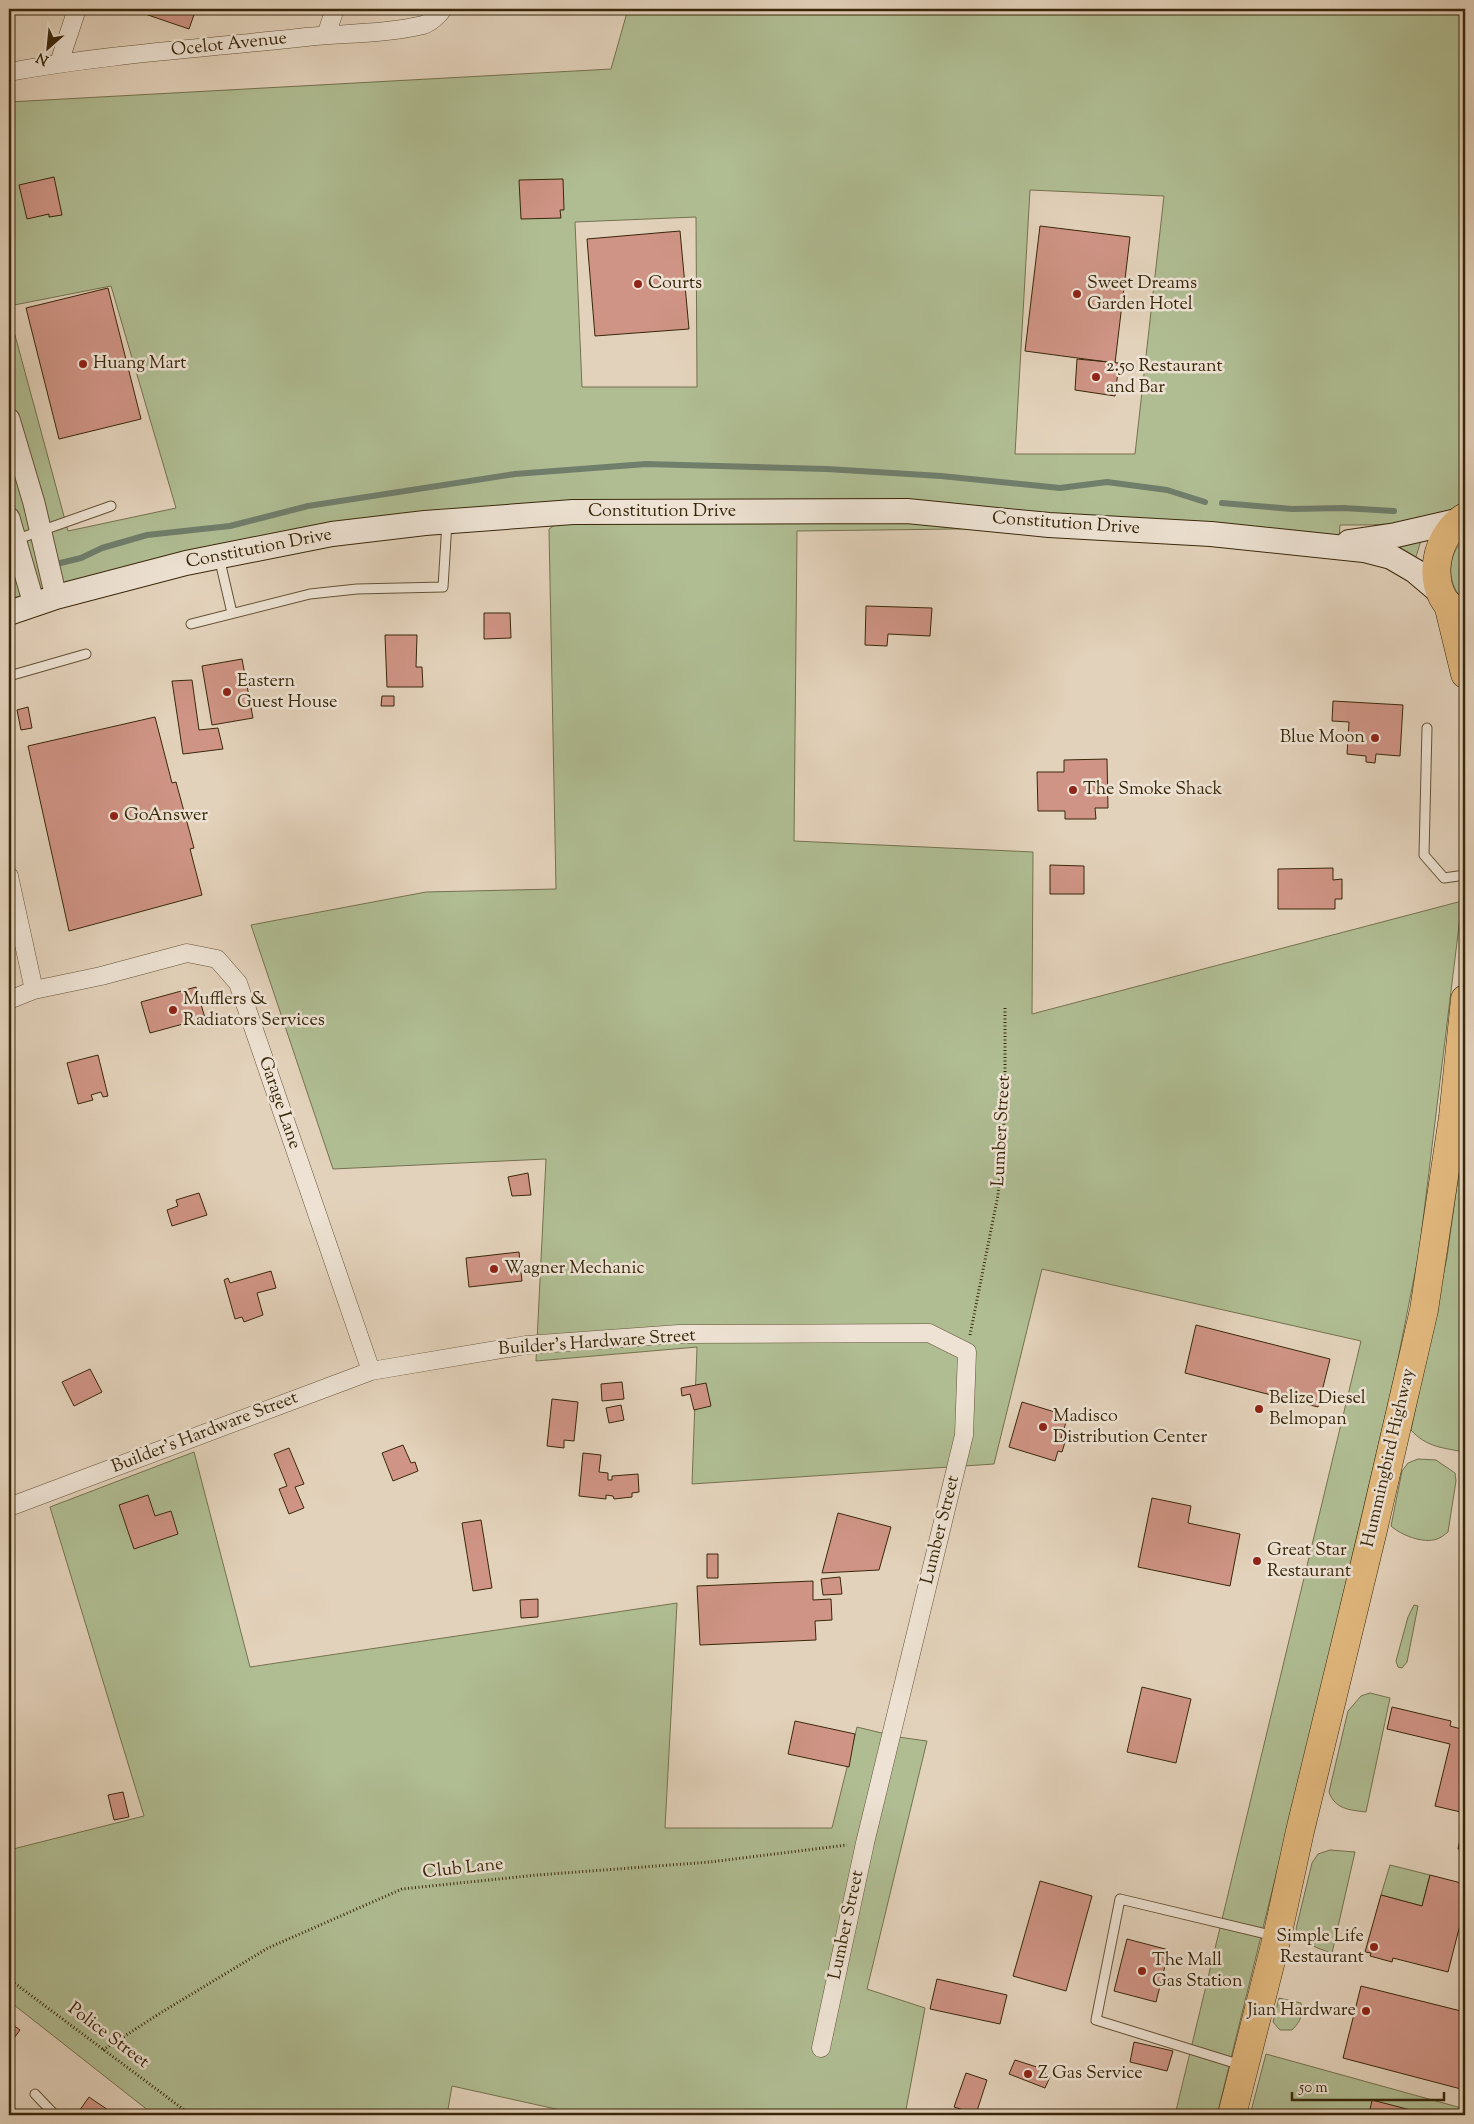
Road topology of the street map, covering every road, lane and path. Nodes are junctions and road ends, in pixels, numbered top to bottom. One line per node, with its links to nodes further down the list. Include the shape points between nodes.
1 (78, 9): 5 (street)
2 (334, 9): 4 (street)
3 (443, 9): 4 (street, Ocelot Avenue, via 426,24 398,30)
4 (326, 35): 5 (street, Ocelot Avenue)
5 (59, 63): 6 (street, Ocelot Avenue)
6 (9, 72)
7 (9, 420): 12 (street)
8 (111, 506): 12 (lane)
9 (9, 518): 13 (street)
10 (1461, 519): 14 (main road, Constitution Drive, via 1396,535); 18 (main road, via 1445,536 1437,554 1436,574)
11 (447, 521): 14 (main road, Constitution Drive, via 572,512 907,511); 15 (main road, Constitution Drive, via 332,534); 19 (lane, via 444,587 357,589 310,594)
12 (40, 531): 13 (lane); 16 (street)
13 (15, 540): 17 (street)
14 (1324, 545): 18 (main road, Constitution Drive, via 1391,557 1415,571)
15 (219, 556): 16 (main road, Constitution Drive); 19 (lane)
16 (56, 597): 17 (main road, Constitution Drive)
17 (34, 604): 20 (main road, Constitution Drive)
18 (1451, 605): 23 (main road)
19 (232, 612): 21 (lane)
20 (9, 613)
21 (191, 624)
22 (86, 654): 24 (lane)
23 (1465, 674)
24 (9, 676)
25 (1427, 728): 26 (lane, via 1424,855 1444,878)
26 (1465, 875)
27 (9, 876): 28 (street)
28 (34, 990): 30 (street, Garage Lane); 34 (street, Garage Lane, via 187,953 218,959 238,983)
29 (1465, 999): 32 (main road, Hummingbird Highway)
30 (9, 1000)
31 (1005, 1006): 33 (path, Lumber Street, via 1005,1110 998,1195)
32 (1459, 1118): 37 (main road, Hummingbird Highway, via 1424,1310)
33 (967, 1352): 34 (street, Builder's Hardware Street, via 929,1333 679,1334 526,1344); 36 (street, Lumber Street, via 964,1435)
34 (371, 1371): 35 (street, Builder's Hardware Street)
35 (9, 1507)
36 (865, 1843): 39 (street, Lumber Street); 40 (path, Club Lane, via 710,1862 402,1889 268,1948)
37 (1277, 1937): 41 (main road, Hummingbird Highway); 41 (lane, via 1120,1899 1096,2020)
38 (9, 1979): 40 (path, Police Street)
39 (821, 2048)
40 (103, 2050): 44 (path, Police Street)
41 (1244, 2066): 45 (main road, Hummingbird Highway)
42 (35, 2094): 43 (lane)
43 (55, 2115)
44 (192, 2115)
45 (1232, 2115)

